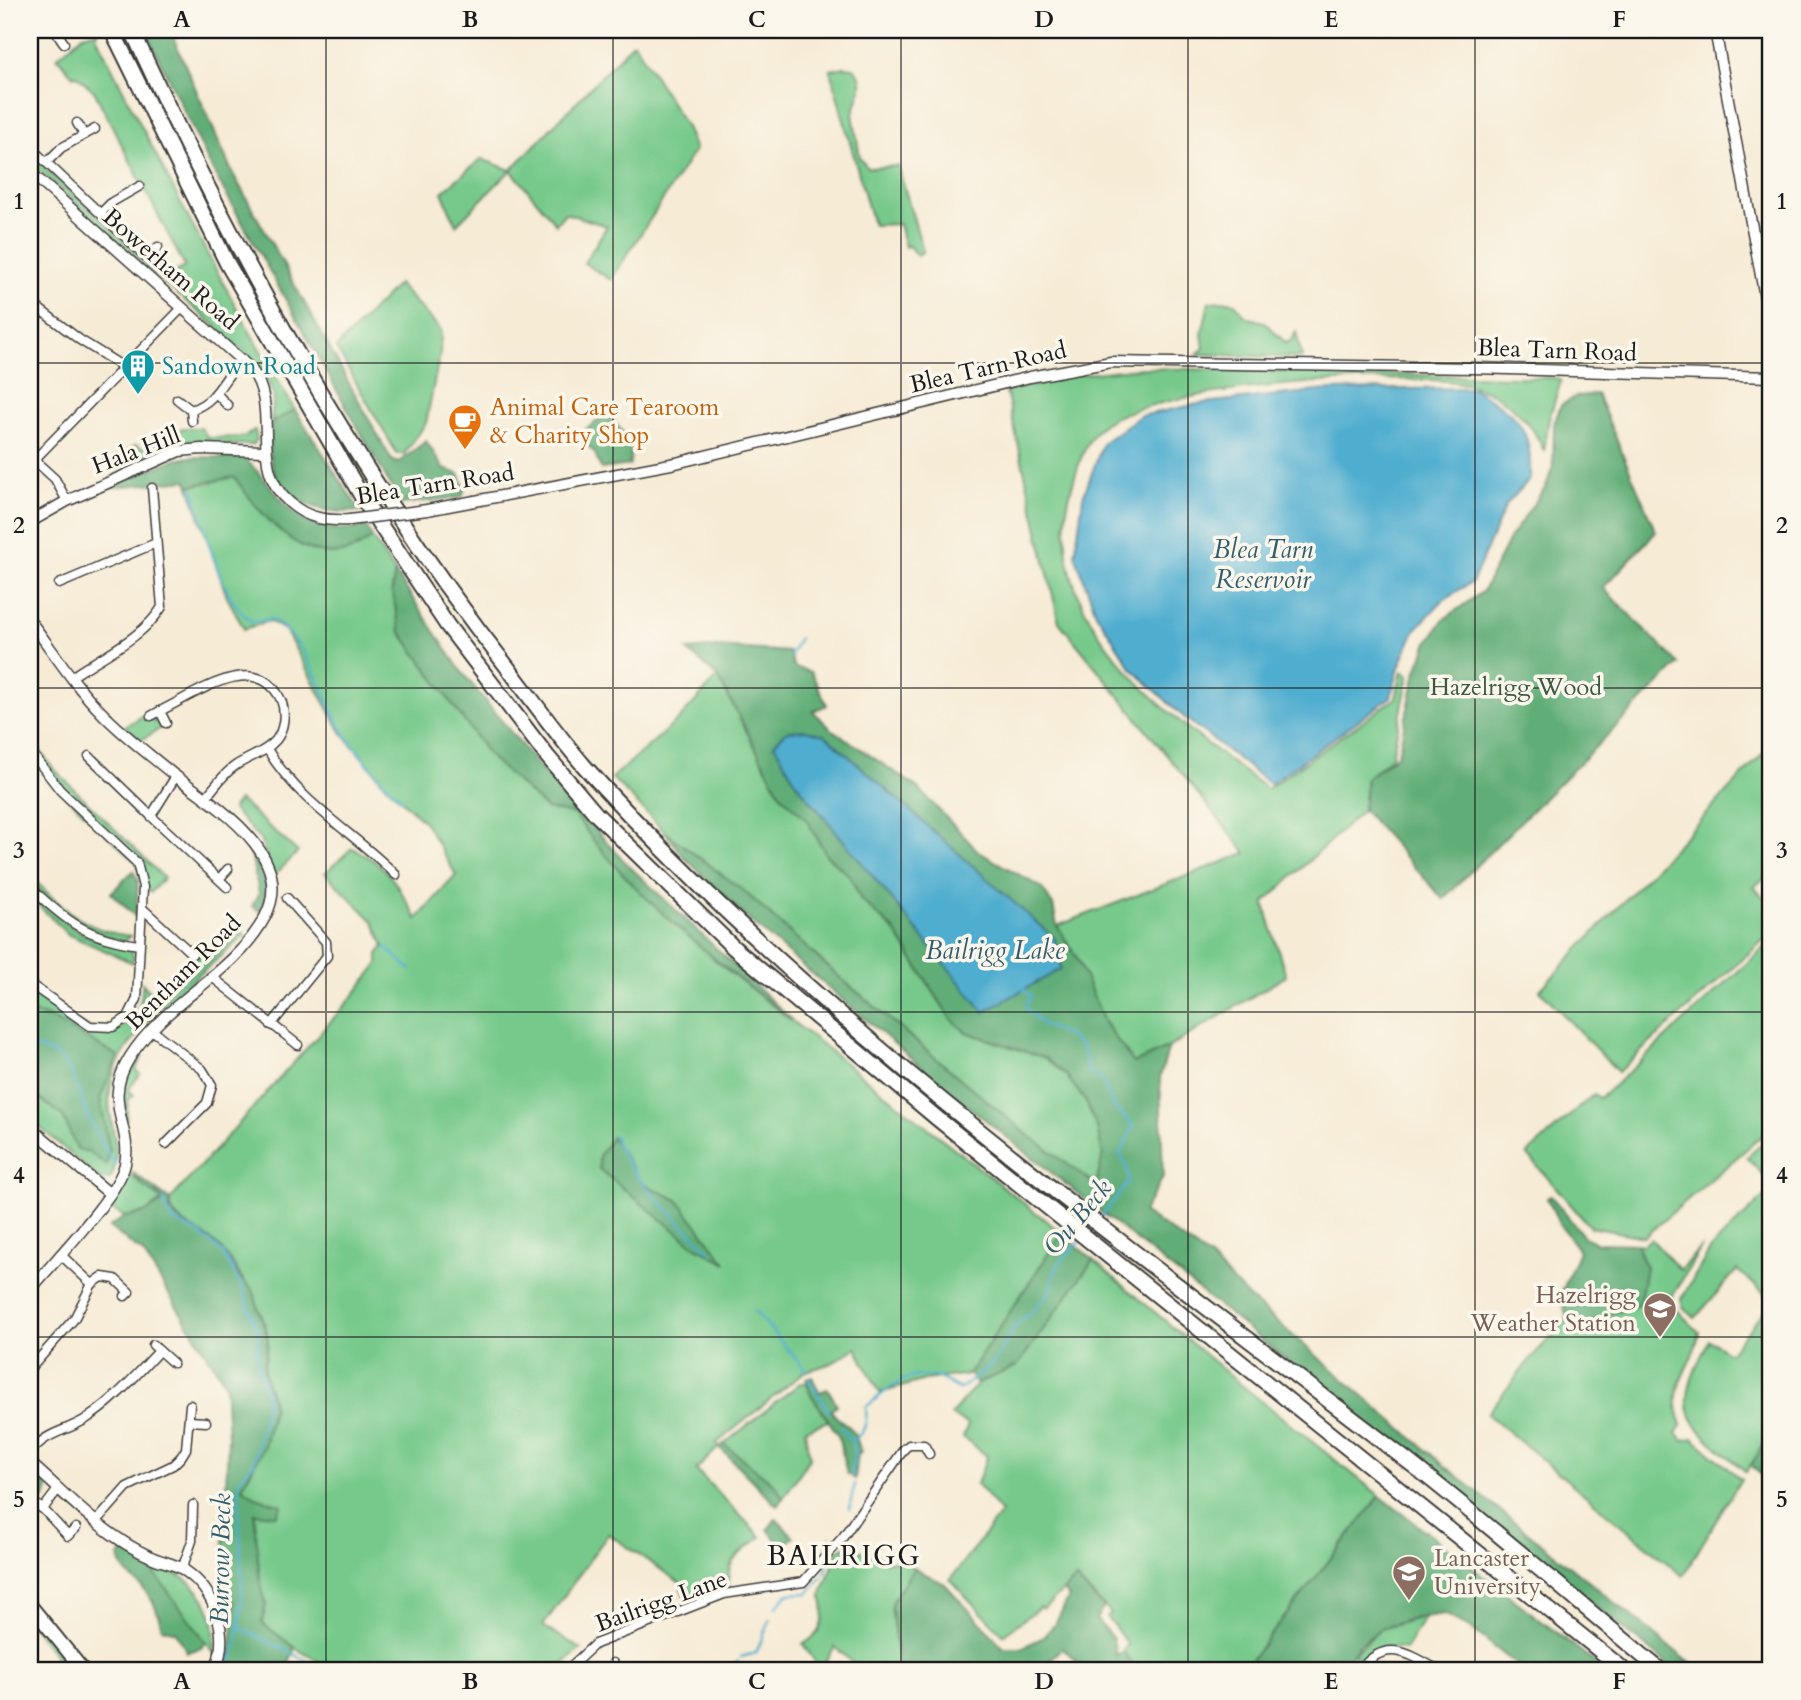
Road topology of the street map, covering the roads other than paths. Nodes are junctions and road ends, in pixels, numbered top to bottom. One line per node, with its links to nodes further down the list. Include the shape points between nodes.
1 (55, 30): 5 (street)
2 (112, 30): 89 (highway, via 227,263 365,502 447,625 596,814 734,948 1069,1225)
3 (132, 30): 90 (highway, via 276,315 385,499 465,614 582,763 710,898 955,1110 1419,1470)
4 (1715, 30): 21 (street)
5 (64, 43)
6 (77, 123): 8 (street)
7 (95, 129): 8 (street)
8 (84, 135): 10 (street)
9 (30, 147): 10 (street, Bowerham Road)
10 (47, 162): 13 (street, Bowerham Road)
11 (30, 173): 18 (street, Bowerham Road)
12 (140, 186): 13 (street, Bowerham Road)
13 (101, 213): 15 (street, Bowerham Road)
14 (158, 247): 15 (street, Bowerham Road)
15 (147, 257): 16 (street, Bowerham Road)
16 (159, 268)
17 (30, 302): 19 (street)
18 (181, 309): 22 (street, Bowerham Road); 23 (street)
19 (40, 312): 20 (street); 23 (street)
20 (30, 327)
21 (1771, 329)
22 (242, 359): 25 (street); 30 (street, Bowerham Road, via 259,379 265,401)
23 (125, 368): 31 (street)
24 (1771, 377): 30 (street, Blea Tarn Road, bridge, via 1111,362 1030,377 676,463 350,520 326,521 303,514 288,502 272,484)
25 (216, 393): 27 (street); 28 (street, via 208,404)
26 (177, 399): 28 (street)
27 (228, 406)
28 (191, 410): 29 (street)
29 (192, 421)
30 (265, 451): 33 (street, Hala Hill, via 179,451)
31 (32, 458): 33 (street, via 55,479)
32 (152, 488): 35 (street)
33 (67, 501): 34 (street, Hala Hill)
34 (30, 522)
35 (156, 543): 36 (street); 38 (street, via 162,607 156,617)
36 (65, 584)
37 (30, 621): 38 (street, Bentham Road)
38 (73, 676): 43 (street, Bentham Road, via 99,711)
39 (166, 723): 40 (street, via 155,713 237,675 261,678 279,695 284,715 277,739)
40 (267, 749): 44 (street, via 234,766); 47 (street, via 294,788)
41 (30, 751): 52 (street, via 60,790 136,863 144,887)
42 (89, 756): 45 (street)
43 (176, 776): 44 (street, Bentham Road); 45 (street)
44 (206, 797): 55 (street, Bentham Road, via 239,824 259,849 272,896 257,930)
45 (151, 816): 48 (street)
46 (228, 869): 48 (street)
47 (396, 874)
48 (219, 879): 50 (street)
49 (30, 887): 53 (street, via 85,931 104,940)
50 (227, 887)
51 (287, 898): 57 (street, via 326,942 327,956)
52 (142, 908): 53 (street); 54 (street)
53 (139, 945): 56 (street, via 137,999 118,1025 90,1026)
54 (192, 954)
55 (211, 976): 57 (street); 58 (street, Bentham Road)
56 (30, 985)
57 (271, 1025): 59 (street)
58 (152, 1030): 61 (street, via 202,1069 212,1085 207,1102 175,1128); 62 (street, Bentham Road, via 130,1057 120,1079 117,1115 126,1153 120,1179)
59 (298, 1045)
60 (30, 1127): 62 (street)
61 (166, 1144)
62 (110, 1194): 63 (street, Bentham Road)
63 (60, 1254): 64 (street); 65 (street, Bentham Road)
64 (92, 1284): 66 (street, via 102,1278 116,1279 129,1292); 67 (street, via 74,1319)
65 (30, 1290)
66 (125, 1296)
67 (34, 1357): 69 (street)
68 (173, 1363): 73 (street, via 156,1348 101,1407 48,1434)
69 (30, 1369)
70 (190, 1405): 71 (street)
71 (189, 1421): 72 (street); 80 (street, via 181,1457 127,1487)
72 (206, 1422)
73 (30, 1452)
74 (929, 1454): 86 (street, Bailrigg Lane, via 918,1444 904,1449 803,1582 711,1599 595,1644)
75 (30, 1463): 76 (street)
76 (59, 1488): 78 (street); 80 (street)
77 (30, 1501): 78 (street)
78 (43, 1509): 81 (street, via 68,1536)
79 (181, 1511): 82 (street, via 192,1509 192,1541)
80 (97, 1521): 82 (street, via 148,1556)
81 (76, 1528)
82 (182, 1569): 85 (street, via 206,1592 217,1614 222,1638)
83 (30, 1605): 84 (main road)
84 (83, 1670)
85 (215, 1670)
86 (567, 1670)
87 (1360, 1670): 88 (street, via 1394,1650 1407,1651)
88 (1438, 1670)
89 (1624, 1670)
90 (1660, 1670)

